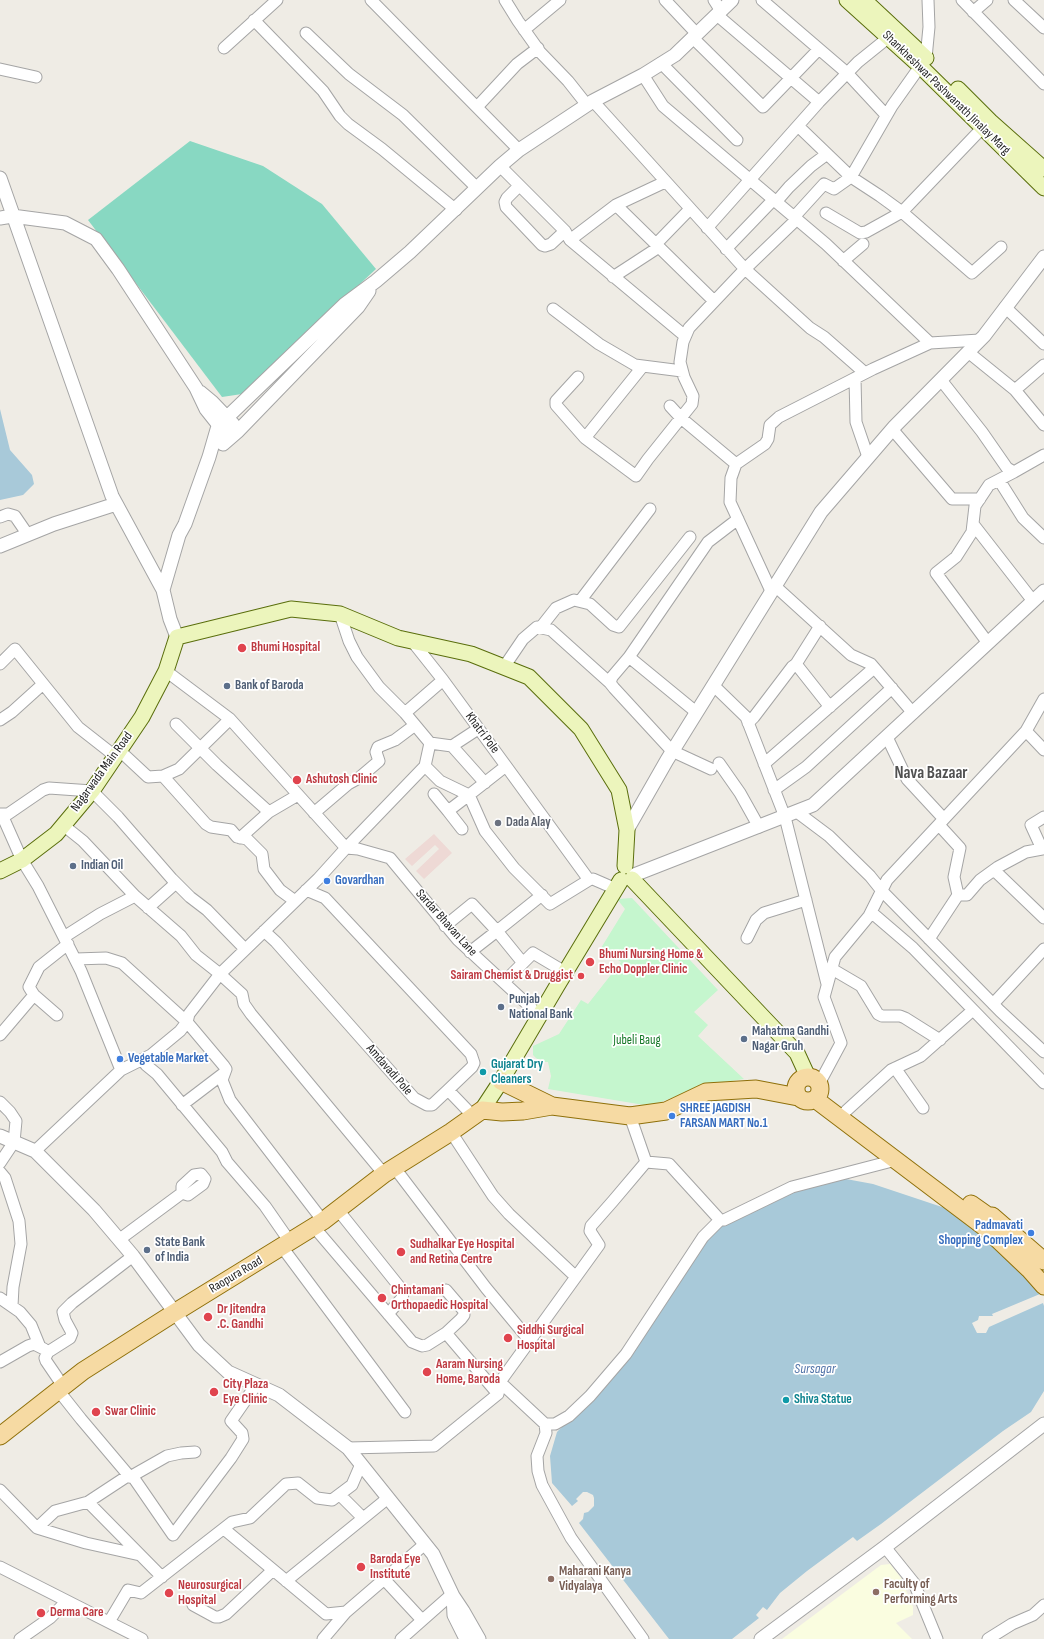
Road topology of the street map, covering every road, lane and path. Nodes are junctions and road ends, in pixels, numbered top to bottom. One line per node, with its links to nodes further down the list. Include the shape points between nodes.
1 (277, 0): 17 (street)
2 (371, 0): 36 (street)
3 (506, 0): 19 (street)
4 (560, 0): 19 (street)
5 (665, 0): 22 (street)
6 (714, 0): 16 (street)
7 (732, 0): 16 (street)
8 (762, 0): 25 (street)
9 (847, 0): 21 (main road, Shankheshwar Pashwanath Jinalay Marg)
10 (864, 0): 21 (main road)
11 (928, 0): 26 (street, via 929,27)
12 (962, 0): 15 (street)
13 (987, 0): 15 (street)
14 (1014, 0): 18 (street)
15 (973, 12): 33 (street)
16 (719, 13): 22 (street); 32 (street)
17 (254, 20): 23 (street); 54 (street, via 323,91 348,124)
18 (1044, 28)
19 (524, 30): 24 (street)
20 (306, 33): 50 (street, via 349,74 403,115)
21 (893, 33): 26 (main road); 29 (street)
22 (695, 36): 27 (street, via 675,55); 32 (street, via 764,107)
23 (224, 48)
24 (538, 48): 35 (street); 36 (street, via 517,64)
25 (819, 49): 29 (street); 32 (street)
26 (923, 62): 37 (street); 38 (main road)
27 (661, 63): 30 (street); 40 (street)
28 (0, 69): 31 (street)
29 (847, 73): 34 (street); 37 (street)
30 (643, 75): 35 (street); 47 (street, via 663,106)
31 (36, 77)
32 (791, 79): 34 (street)
33 (1044, 84)
34 (819, 102): 39 (street)
35 (590, 103): 41 (street); 48 (street)
36 (477, 107): 41 (street)
37 (886, 115): 45 (street)
38 (986, 124): 44 (main road); 51 (main road, Shankheshwar Pashwanath Jinalay Marg); 56 (street)
39 (798, 126): 42 (street); 47 (street)
40 (737, 140)
41 (519, 150): 43 (street)
42 (827, 154): 45 (street); 52 (street)
43 (500, 166): 49 (street); 50 (street)
44 (1044, 169)
45 (851, 177): 56 (street); 59 (street, via 834,189 824,184)
46 (0, 178): 58 (street)
47 (751, 180): 52 (street); 60 (street)
48 (665, 182): 53 (street); 55 (street)
49 (519, 186): 61 (street); 61 (street, via 507,198 506,207 542,244 551,244)
50 (477, 188): 54 (street)
51 (1044, 188)
52 (775, 200): 59 (street); 64 (street)
53 (616, 205): 61 (street); 63 (street)
54 (456, 210): 70 (street)
55 (690, 210): 60 (street); 63 (street)
56 (902, 212): 57 (street, via 860,233); 65 (street, via 972,273)
57 (826, 213)
58 (6, 217): 89 (street, via 65,223 96,239 196,388); 101 (street)
59 (796, 218): 67 (street); 68 (street)
60 (708, 228): 64 (street)
61 (567, 235): 69 (street)
62 (863, 244): 67 (street)
63 (657, 246): 69 (street); 71 (street)
64 (726, 248): 68 (street)
65 (1001, 248)
66 (1044, 257): 72 (street)
67 (843, 261): 76 (street)
68 (745, 269): 71 (street); 82 (street, via 810,328)
69 (613, 277): 74 (street)
70 (376, 282): 89 (street, via 345,304); 92 (street, via 358,307)
71 (714, 301): 74 (street, via 688,328)
72 (1005, 307): 75 (street); 77 (street)
73 (552, 309): 80 (street, via 599,344 635,365)
74 (685, 336): 81 (street, via 680,362)
75 (980, 340): 76 (street); 78 (street)
76 (930, 343): 82 (street)
77 (1044, 344)
78 (968, 352): 85 (street); 86 (street)
79 (1044, 365): 86 (street)
80 (643, 366): 81 (street); 93 (street)
81 (682, 371): 88 (street, via 693,396 692,404)
82 (865, 373): 84 (street)
83 (578, 377): 93 (street, via 556,401 556,405)
84 (855, 378): 96 (street, via 856,422); 97 (street, via 779,417 770,425 765,444)
85 (941, 380): 91 (street); 98 (street, via 1007,468)
86 (1015, 390): 90 (street)
87 (670, 406): 88 (street)
88 (681, 418): 93 (street, via 636,476); 97 (street)
89 (223, 422): 92 (street); 95 (street)
90 (1044, 425)
91 (892, 429): 96 (street); 100 (street, via 952,499)
92 (233, 434): 95 (street)
93 (585, 438)
94 (1044, 455): 98 (street)
95 (209, 457): 111 (street, via 179,535)
96 (868, 457): 110 (street, via 821,512)
97 (736, 464): 104 (street, via 731,478 730,502)
98 (1014, 472): 99 (street)
99 (999, 480): 100 (street, via 989,485); 108 (street, via 1023,518)
100 (980, 499): 105 (street, via 975,506)
101 (116, 504): 106 (street); 111 (street)
102 (650, 509): 113 (street)
103 (0, 518): 106 (street, via 8,514 14,516)
104 (738, 519): 110 (street); 121 (street, via 708,542)
105 (973, 524): 114 (street); 120 (street, via 972,532 956,557 936,574)
106 (28, 535): 109 (street)
107 (690, 537): 113 (street, via 619,627 613,625 590,604)
108 (1044, 538)
109 (0, 546)
110 (773, 588): 116 (street); 130 (street)
111 (163, 590): 118 (street)
112 (1044, 591): 114 (street)
113 (580, 601): 117 (street, via 574,600 556,608)
114 (1033, 602): 120 (street)
115 (340, 614): 118 (main road, via 291,609); 119 (main road, via 398,638); 135 (street, via 357,657 379,687)
116 (820, 626): 123 (street); 125 (street, via 851,655)
117 (541, 627): 124 (street, via 537,626 523,639); 128 (street, via 551,630)
118 (177, 637): 126 (main road, Nagarwada Main Road)
119 (412, 641): 124 (main road, via 471,654); 127 (street, Khatri Pole)
120 (988, 643): 136 (street)
121 (629, 657): 128 (street); 134 (street)
122 (0, 664): 129 (street, via 15,649)
123 (796, 664): 133 (street); 139 (street)
124 (504, 667): 172 (main road, via 528,677 581,729 619,790)
125 (874, 668): 131 (street); 133 (street)
126 (166, 670): 137 (street); 150 (main road, Nagarwada Main Road, via 142,717)
127 (443, 680): 135 (street); 142 (street, Khatri Pole)
128 (610, 683): 149 (street)
129 (43, 684): 138 (street); 150 (street, via 78,727)
130 (713, 685): 134 (street); 139 (street, via 746,717)
131 (892, 688): 136 (street); 157 (street, via 806,767)
132 (1044, 698): 143 (street)
133 (830, 707): 151 (street)
134 (696, 712): 149 (street)
135 (405, 713): 141 (street)
136 (913, 713): 144 (street)
137 (230, 719): 147 (street); 159 (street)
138 (0, 720)
139 (748, 723): 151 (street)
140 (176, 724): 147 (street)
141 (415, 725): 145 (street); 164 (street, via 395,740 378,747 378,761)
142 (478, 729): 146 (street); 153 (street, Khatri Pole)
143 (1026, 731): 148 (street); 168 (street)
144 (887, 737): 163 (street, via 813,805); 168 (street, via 907,779)
145 (430, 743): 146 (street); 152 (street)
146 (452, 746): 155 (street)
147 (201, 747): 154 (street, via 179,769); 162 (street)
148 (1044, 750)
149 (672, 751): 170 (street, via 715,766 740,793); 172 (street)
150 (117, 753): 154 (street, via 148,777); 156 (main road, Nagarwada Main Road)
151 (764, 764): 157 (street)
152 (425, 766): 160 (street, via 440,781); 174 (street)
153 (506, 766): 155 (street, Khatri Pole); 179 (street, Khatri Pole)
154 (163, 776): 173 (street, via 206,824 231,830)
155 (485, 783): 160 (street, Khatri Pole)
156 (92, 790): 165 (street, via 49,788 8,814); 169 (main road, Nagarwada Main Road); 180 (street)
157 (774, 790): 166 (street)
158 (434, 794): 161 (street)
159 (298, 795): 162 (street); 164 (street)
160 (469, 795): 161 (street, Khatri Pole); 185 (street, via 486,831 514,868)
161 (448, 811): 171 (street)
162 (269, 812): 173 (street)
163 (797, 812): 166 (street); 182 (street, via 829,836)
164 (314, 813): 174 (street)
165 (1, 814): 175 (street)
166 (785, 817): 170 (street); 186 (street)
167 (1044, 817): 176 (street, via 1031,825 1042,849 1026,852)
168 (941, 822): 182 (street, via 887,880); 183 (street, via 960,848 954,877)
169 (63, 825): 175 (main road, Nagarwada Main Road, via 56,834); 184 (street, via 83,841)
170 (760, 827): 178 (street)
171 (462, 829)
172 (627, 830): 178 (main road)
173 (240, 838): 187 (street, via 247,839 262,854 264,869 280,890)
174 (346, 848): 181 (street); 191 (street, Sardar Bhavan Lane, via 390,858)
175 (22, 860): 177 (main road, Nagarwada Main Road); 196 (street)
176 (994, 870): 183 (street, via 980,880 967,895); 190 (street)
177 (0, 871)
178 (625, 878): 179 (street); 203 (main road); 222 (main road, via 797,1053)
179 (589, 880): 185 (street, via 550,904)
180 (176, 883): 188 (street); 197 (street)
181 (306, 890): 187 (street); 223 (street, Amdavadi Pole, via 325,898 471,1054 474,1063 472,1067)
182 (882, 891): 189 (street); 195 (street)
183 (958, 895): 195 (street)
184 (135, 896): 188 (street); 196 (street, via 100,914)
185 (542, 896): 193 (street)
186 (806, 900): 194 (street, via 764,913 756,920); 206 (street)
187 (295, 901): 192 (street)
188 (148, 908): 204 (street, via 181,936 196,955)
189 (871, 912): 202 (street, via 835,957); 209 (street, via 913,948)
190 (1044, 918)
191 (445, 926): 193 (street, via 472,904); 199 (street, Sardar Bhavan Lane)
192 (264, 931): 197 (street); 223 (street, Amdavadi Pole, via 417,1101 432,1105)
193 (497, 931): 199 (street); 201 (street)
194 (747, 938)
195 (930, 939): 208 (street)
196 (66, 940): 200 (street); 207 (street, via 39,966 29,987)
197 (245, 949): 204 (street)
198 (1044, 949): 208 (street)
199 (470, 952): 205 (street, Sardar Bhavan Lane)
200 (76, 959): 212 (street, via 106,958 122,962); 218 (street)
201 (523, 963): 203 (street, via 533,953); 205 (street)
202 (832, 969): 206 (street); 214 (street, via 861,986 878,1014 905,1018)
203 (565, 972): 211 (main road)
204 (220, 974): 212 (street, via 189,1014); 238 (street, via 242,994 244,1004 252,1014)
205 (504, 982): 211 (street, Sardar Bhavan Lane)
206 (827, 986): 222 (street, via 824,997 841,1043)
207 (34, 995): 210 (street); 213 (street)
208 (993, 1004): 215 (street)
209 (973, 1010): 214 (street); 221 (street)
210 (57, 1015)
211 (540, 1016): 220 (main road)
212 (187, 1022): 216 (street); 219 (street, via 224,1066)
213 (0, 1035)
214 (940, 1040): 217 (street, via 921,1056)
215 (1044, 1052)
216 (151, 1055): 218 (street); 225 (street, via 146,1065)
217 (895, 1068): 227 (street); 228 (street)
218 (121, 1070): 234 (street)
219 (224, 1073): 225 (street); 243 (street, via 222,1080 230,1100)
220 (501, 1081): 226 (main road); 229 (main road)
221 (1044, 1083)
222 (816, 1088): 228 (main road); 230 (main road, via 808,1102 798,1097 756,1089 706,1092 666,1111); 235 (main road)
223 (448, 1090): 229 (street)
224 (0, 1102): 233 (street, via 16,1121)
225 (182, 1105): 245 (street, via 265,1206)
226 (552, 1106): 229 (main road, via 524,1111); 230 (main road)
227 (923, 1108)
228 (846, 1111): 247 (main road, via 984,1214 992,1216)
229 (478, 1113): 231 (main road, Raopura Road)
230 (630, 1116): 236 (street)
231 (451, 1132): 238 (main road, Raopura Road); 248 (street, via 493,1196 508,1214)
232 (0, 1136): 233 (street)
233 (14, 1142): 234 (street); 237 (street)
234 (35, 1151): 244 (street)
235 (896, 1160): 242 (street, via 792,1187); 249 (main road, via 987,1229 1030,1269)
236 (646, 1162): 242 (street, via 669,1164); 248 (street, via 590,1226 590,1231 599,1245)
237 (0, 1163)
238 (389, 1170): 241 (main road, Raopura Road); 256 (street)
239 (0, 1172): 252 (street, via 5,1178 19,1221 21,1244)
240 (182, 1194): 244 (street)
241 (338, 1210): 243 (main road, Raopura Road); 254 (street, via 402,1290 402,1298)
242 (720, 1220): 264 (street, via 703,1237 626,1354 590,1396 569,1416 555,1424)
243 (318, 1224): 245 (main road, Raopura Road); 254 (street)
244 (120, 1239): 246 (street)
245 (286, 1244): 253 (main road, Raopura Road); 263 (street)
246 (133, 1256): 253 (street); 257 (street, via 63,1312 64,1320 72,1333 70,1338)
247 (1044, 1261)
248 (576, 1277): 256 (street)
249 (1044, 1286)
250 (446, 1290): 255 (street, via 464,1311 464,1315)
251 (0, 1298): 252 (street)
252 (12, 1306): 257 (street, via 31,1325)
253 (174, 1312): 260 (street, via 199,1345 228,1372); 261 (main road, Raopura Road)
254 (388, 1314): 255 (street, via 417,1346 427,1345)
255 (446, 1333): 262 (street)
256 (530, 1341): 259 (street)
257 (44, 1350): 258 (street, via 34,1344); 261 (street, via 46,1361)
258 (0, 1362)
259 (500, 1382): 262 (street); 264 (street)
260 (256, 1385): 267 (street, via 279,1396); 270 (street, via 231,1421 242,1433 243,1439 174,1535 133,1477)
261 (61, 1388): 266 (main road, Raopura Road); 270 (street, via 80,1419)
262 (498, 1394): 267 (street, via 434,1446)
263 (405, 1412)
264 (545, 1424): 301 (street, via 546,1433 537,1456 542,1485 571,1538)
265 (1044, 1424): 279 (street)
266 (0, 1436)
267 (348, 1448): 269 (street)
268 (195, 1452): 270 (street, via 167,1456)
269 (361, 1464): 272 (street, via 352,1485); 273 (street)
270 (130, 1477): 274 (street)
271 (0, 1490): 276 (street)
272 (340, 1496): 275 (street); 277 (street, via 332,1500 317,1498 298,1483 286,1484 250,1518 232,1522)
273 (388, 1498): 275 (street); 278 (street)
274 (88, 1502): 276 (street, via 55,1511); 280 (street)
275 (363, 1518): 285 (street)
276 (37, 1528): 280 (street, via 86,1543)
277 (224, 1529): 282 (street); 283 (street)
278 (425, 1544): 284 (street); 286 (street, via 433,1554)
279 (885, 1547): 302 (street); 303 (street, via 914,1583)
280 (140, 1554): 283 (street)
281 (0, 1567): 287 (street)
282 (273, 1570): 285 (street); 288 (street, via 220,1617 215,1617)
283 (162, 1577): 292 (street, via 142,1593 128,1590)
284 (384, 1579): 290 (street); 291 (street)
285 (286, 1581): 290 (street, via 326,1614)
286 (452, 1595): 291 (street); 293 (street, via 454,1615)
287 (67, 1601): 292 (street); 295 (street, via 50,1618)
288 (193, 1605)
289 (1044, 1606): 304 (street, via 1033,1615)
290 (346, 1612): 296 (street)
291 (422, 1620): 297 (street)
292 (109, 1622): 294 (street)
293 (463, 1622): 298 (street); 299 (street); 300 (street)
294 (140, 1638)
295 (20, 1639)
296 (323, 1639)
297 (401, 1639)
298 (457, 1639)
299 (466, 1639)
300 (479, 1639)
301 (643, 1639)
302 (762, 1639)
303 (937, 1639)
304 (988, 1639)

